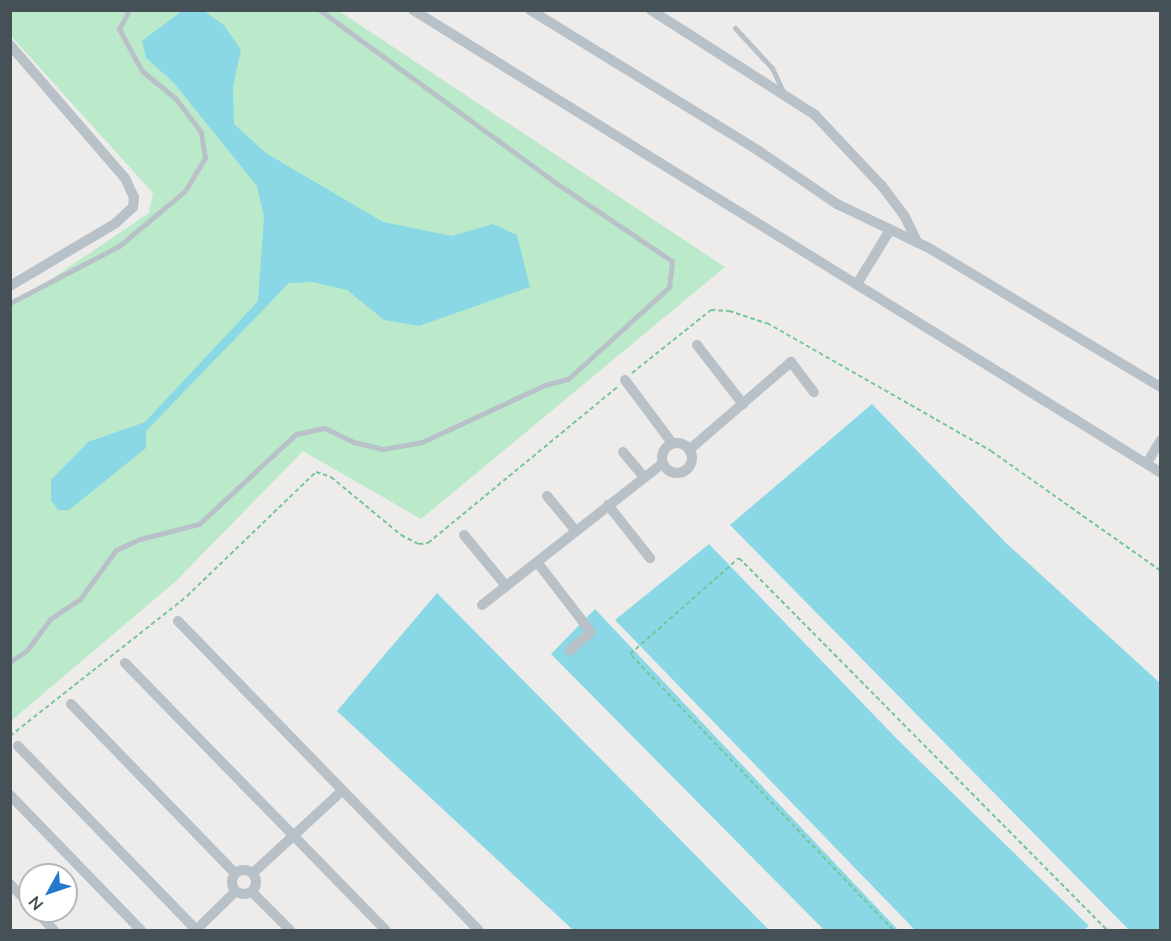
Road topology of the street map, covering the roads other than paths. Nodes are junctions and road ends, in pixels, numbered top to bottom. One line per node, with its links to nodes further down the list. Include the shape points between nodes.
1 (129, 10): 13 (lane, via 119,29 142,71 176,99 201,132 205,158 185,191 119,246)
2 (320, 10): 37 (lane, via 556,183 672,261 669,287 568,380 545,386 422,442 383,449 354,442 325,428 296,434 199,524 140,539 116,550 80,599 50,619 27,650)
3 (413, 10): 11 (street)
4 (530, 10): 9 (street, via 759,151 837,204)
5 (651, 10): 8 (street)
6 (735, 28): 8 (lane, via 772,68)
7 (10, 45): 12 (street, via 125,178 134,197 133,207 116,223)
8 (784, 93): 10 (street, via 815,115 853,154 905,217)
9 (890, 230): 10 (street); 11 (street)
10 (917, 242): 16 (street)
11 (857, 284): 24 (street)
12 (10, 286)
13 (10, 303)
14 (697, 345): 18 (street)
15 (625, 380): 20 (street)
16 (1161, 387)
17 (814, 392): 18 (street, via 791,362)
18 (743, 404): 21 (street)
19 (1161, 441): 24 (street)
20 (672, 443): 21 (street); 23 (street, via 664,449)
21 (689, 450): 23 (street, via 690,465 683,472 673,472)
22 (623, 452): 26 (street)
23 (663, 463): 26 (street)
24 (1147, 463): 25 (street)
25 (1161, 472)
26 (644, 477): 28 (street)
27 (547, 495): 29 (street)
28 (608, 506): 29 (street); 31 (street)
29 (576, 531): 32 (street)
30 (464, 535): 33 (street)
31 (650, 558)
32 (537, 562): 33 (street); 36 (street, via 591,632)
33 (506, 586): 34 (street)
34 (482, 605)
35 (178, 621): 41 (street)
36 (570, 650)
37 (10, 662)
38 (125, 663): 43 (street)
39 (71, 704): 44 (street)
40 (18, 746): 49 (street)
41 (342, 790): 43 (street); 52 (street)
42 (10, 795): 48 (street)
43 (293, 836): 45 (street); 51 (street)
44 (235, 873): 45 (street); 46 (street)
45 (253, 873): 47 (street, via 256,886)
46 (235, 892): 47 (street); 49 (street)
47 (252, 892): 50 (street)
48 (141, 930)
49 (196, 930)
50 (290, 930)
51 (386, 930)
52 (479, 930)

